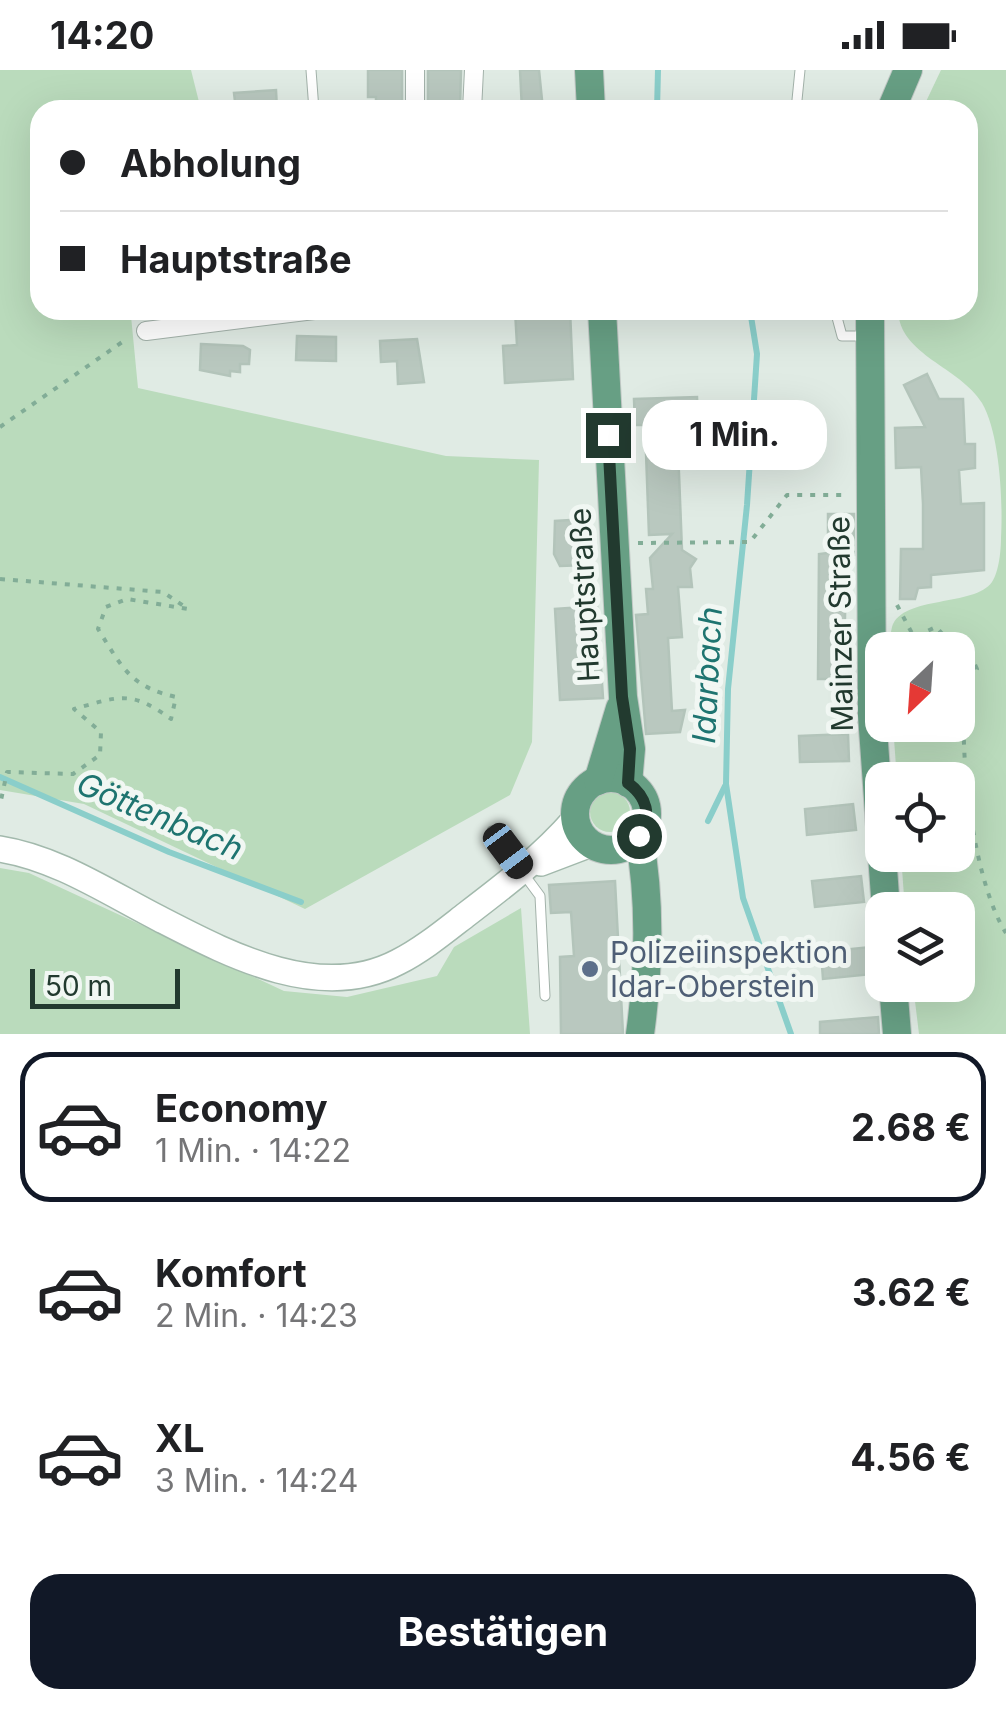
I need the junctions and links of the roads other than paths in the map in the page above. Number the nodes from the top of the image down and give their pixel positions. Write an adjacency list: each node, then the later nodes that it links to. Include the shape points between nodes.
1 (311, 70): 8 (lane)
2 (415, 70): 9 (street)
3 (483, 70): 7 (street)
4 (590, 70): 10 (main road)
5 (800, 70): 11 (lane)
6 (908, 70): 12 (main road)
7 (474, 80)
8 (313, 100)
9 (415, 100)
10 (592, 100)
11 (797, 100)
12 (896, 100)
13 (234, 320): 17 (street)
14 (603, 320): 18 (main road, Hauptstraße)
15 (838, 320): 16 (lane, Mainzer Straße, via 842,336)
16 (870, 323): 27 (main road, Mainzer Straße, via 872,715)
17 (146, 331)
18 (622, 697): 19 (main road, Hauptstraße); 20 (main road, Hauptstraße)
19 (598, 780): 20 (main road); 21 (main road, via 580,796)
20 (628, 783): 23 (main road, via 646,807)
21 (575, 818): 24 (main road, via 581,835); 26 (street)
22 (492, 831): 26 (lane)
23 (639, 836): 24 (main road, via 628,846); 28 (main road)
24 (602, 847): 26 (street); 28 (main road, via 627,871)
25 (0, 850): 26 (street, via 49,863 240,958 315,976 348,977 397,963)
26 (523, 871): 29 (lane, via 540,896)
27 (885, 892)
28 (646, 927): 31 (main road)
29 (545, 996)
30 (895, 1002): 32 (main road)
31 (640, 1034)
32 (898, 1034)

